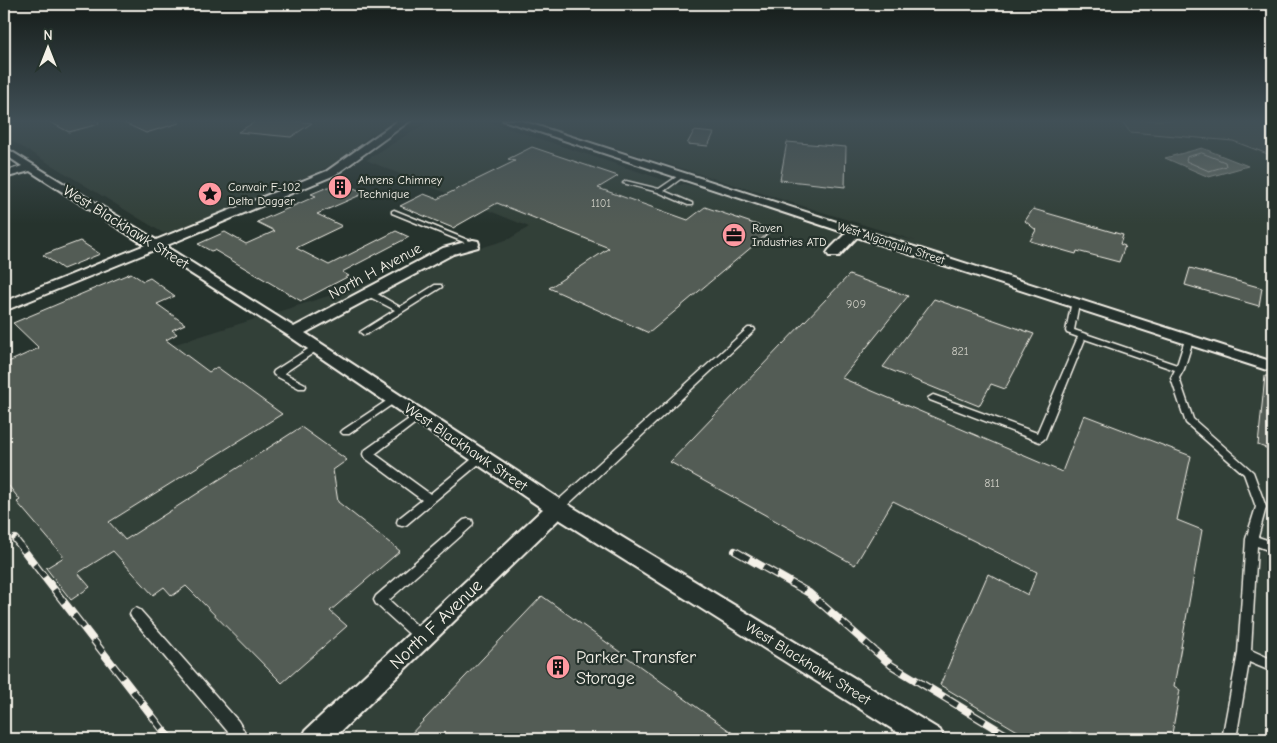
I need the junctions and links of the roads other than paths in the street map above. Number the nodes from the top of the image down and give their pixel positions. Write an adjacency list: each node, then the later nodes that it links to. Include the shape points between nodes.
1 (11, 155): 4 (street, West Blackhawk Street)
2 (357, 155): 13 (street, via 331,173)
3 (613, 155): 6 (street, West Algonquin Street)
4 (30, 167): 5 (street); 13 (street, West Blackhawk Street)
5 (4, 175)
6 (680, 177): 8 (lane); 11 (street, West Algonquin Street)
7 (626, 183): 8 (lane)
8 (660, 192): 9 (lane)
9 (690, 204)
10 (394, 212): 12 (lane)
11 (855, 232): 14 (street); 17 (street, West Algonquin Street)
12 (473, 244): 16 (street, North H Avenue, via 448,251)
13 (156, 245): 18 (street); 21 (street, West Blackhawk Street)
14 (834, 253)
15 (438, 287): 19 (lane)
16 (369, 293): 19 (lane); 21 (street, North H Avenue)
17 (1075, 303): 23 (lane, via 1070,331); 24 (street, West Algonquin Street)
18 (4, 307)
19 (402, 310): 22 (lane)
20 (751, 330): 35 (lane)
21 (294, 332): 25 (street, West Blackhawk Street)
22 (364, 332)
23 (1083, 335): 27 (lane); 29 (lane, via 1040,438)
24 (1189, 340): 26 (street, West Algonquin Street); 27 (lane)
25 (316, 347): 28 (lane, via 277,373); 30 (street, West Blackhawk Street)
26 (1273, 367)
27 (1180, 369): 38 (lane, via 1175,378 1189,422 1248,472 1261,508)
28 (302, 386)
29 (933, 398)
30 (394, 399): 31 (street, West Blackhawk Street); 32 (lane)
31 (419, 416): 33 (street, West Blackhawk Street); 34 (lane, via 368,454)
32 (346, 432)
33 (481, 458): 34 (lane); 35 (street, West Blackhawk Street)
34 (429, 499): 36 (lane)
35 (557, 508): 41 (street, North F Avenue); 44 (street, West Blackhawk Street)
36 (402, 522)
37 (468, 523): 41 (lane, via 380,600)
38 (1252, 538): 39 (lane); 42 (lane)
39 (1273, 547)
40 (136, 614): 45 (lane)
41 (422, 638): 46 (street, North F Avenue)
42 (1244, 652): 43 (lane); 48 (lane)
43 (1273, 666)
44 (906, 732): 47 (street, West Blackhawk Street)
45 (242, 739)
46 (315, 739)
47 (931, 739)
48 (1228, 739)

